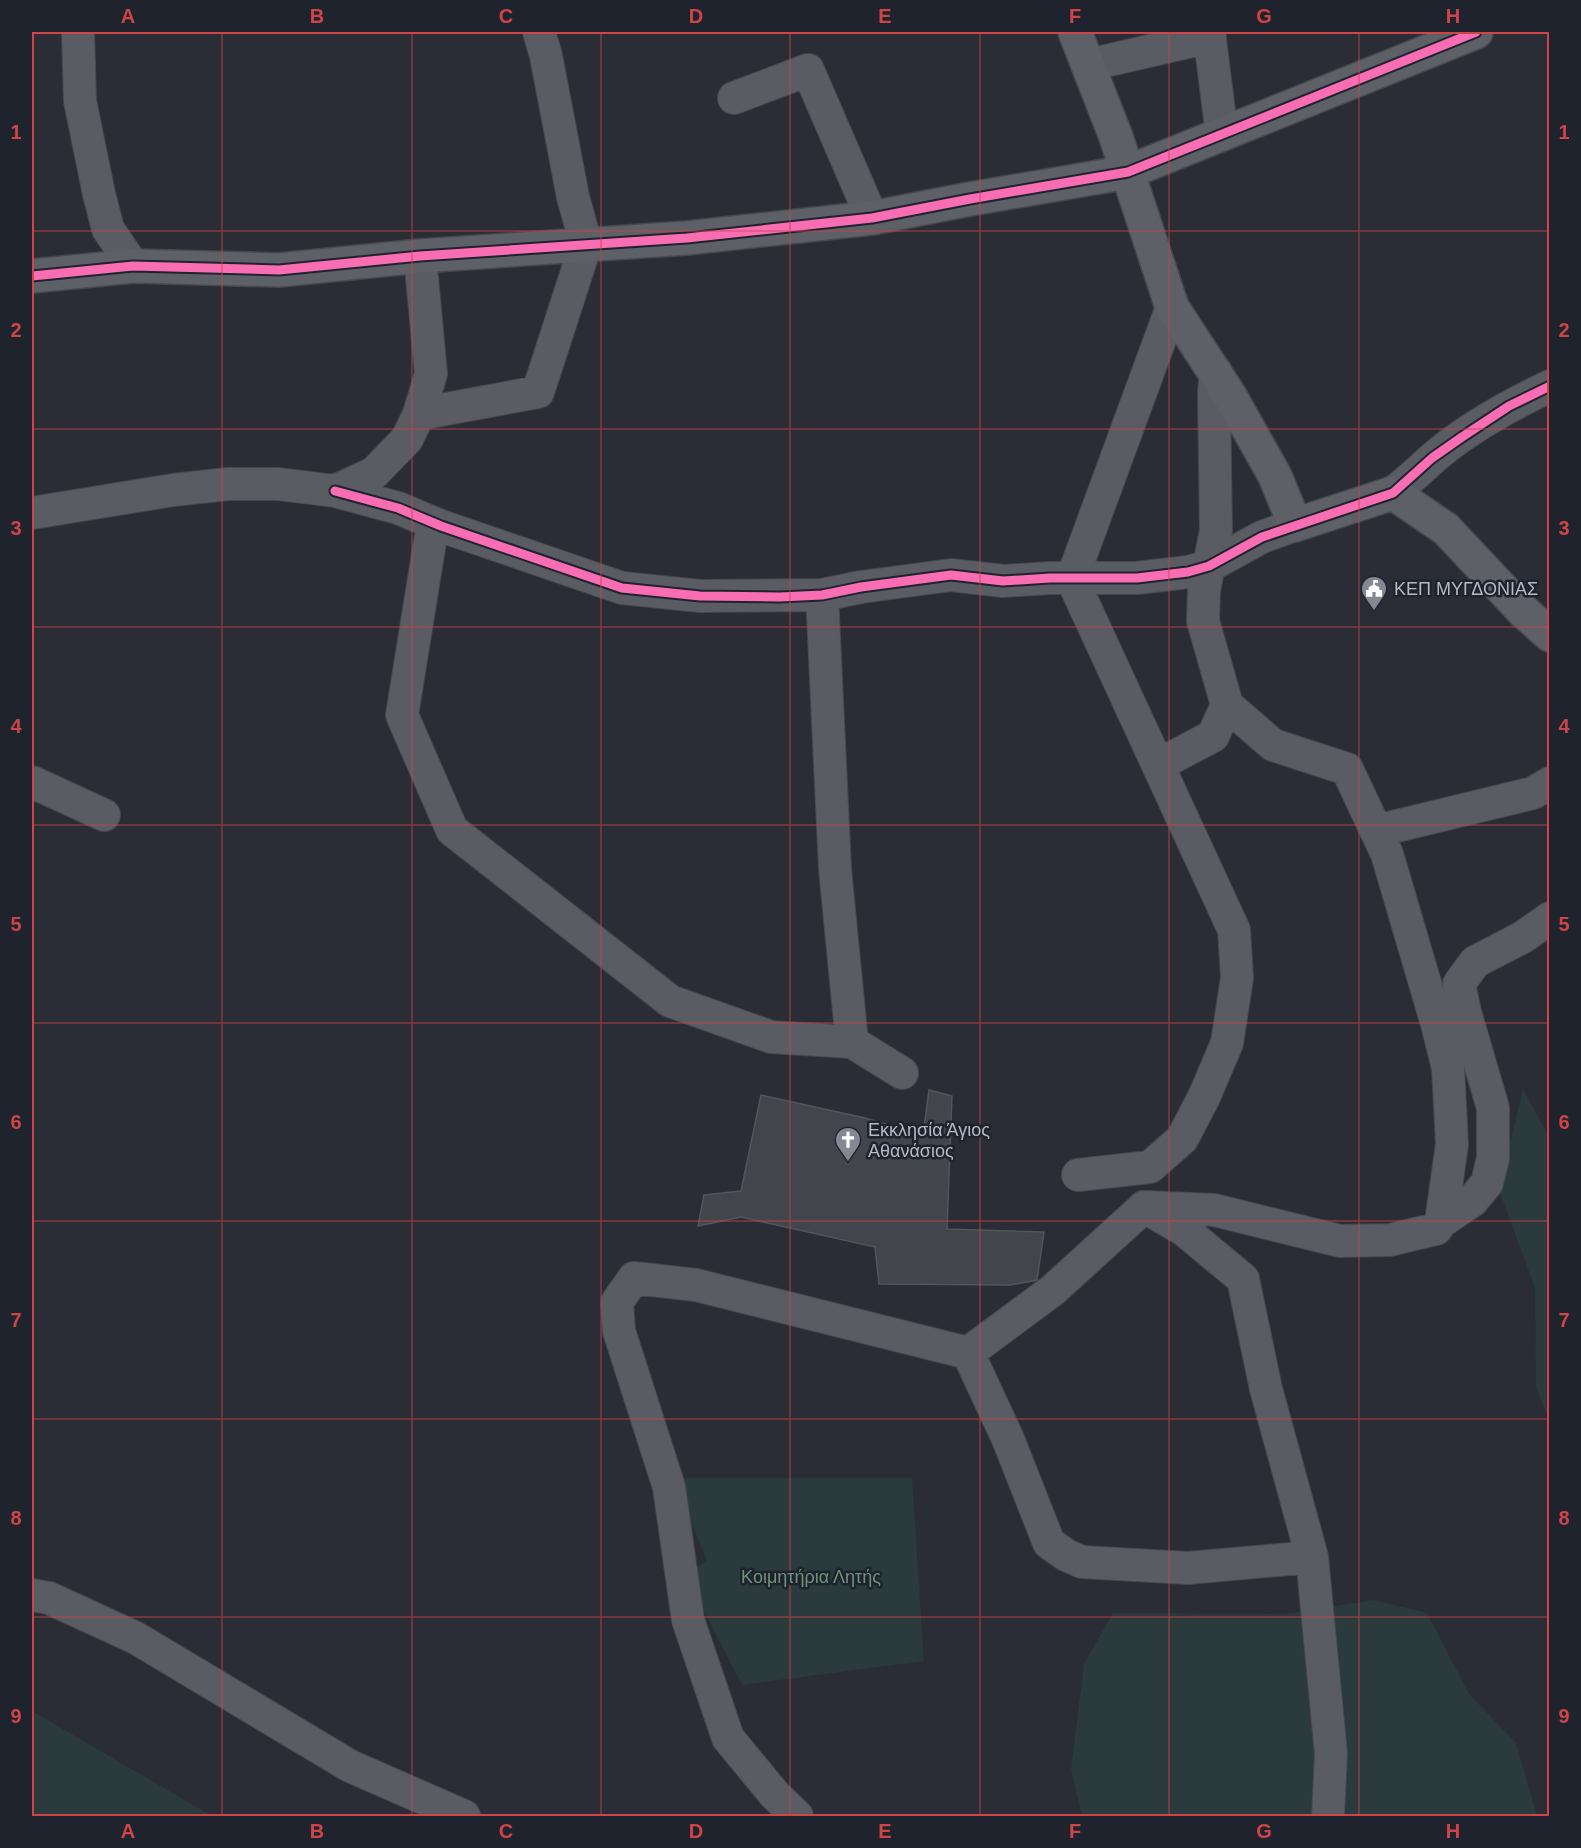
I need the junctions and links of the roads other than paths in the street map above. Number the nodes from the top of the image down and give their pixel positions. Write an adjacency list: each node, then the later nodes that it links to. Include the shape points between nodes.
1 (78, 32): 13 (street, via 80,101 99,195 108,229)
2 (538, 32): 11 (street)
3 (1075, 32): 6 (street)
4 (1476, 32): 8 (street)
5 (1209, 34): 6 (street); 8 (street)
6 (1088, 65): 9 (street)
7 (734, 98): 10 (street, via 808,70)
8 (1222, 135): 9 (street)
9 (1128, 172): 10 (street); 15 (street)
10 (872, 219): 11 (street)
11 (586, 244): 12 (street); 18 (street, via 538,392)
12 (420, 256): 13 (street, via 279,270); 18 (street, via 431,374)
13 (133, 266): 14 (street)
14 (32, 276)
15 (1172, 307): 16 (street); 25 (street)
16 (1216, 372): 23 (street, via 1275,476); 24 (street, via 1215,531)
17 (1550, 386): 20 (street, via 1462,436)
18 (419, 414): 19 (street, via 407,438 374,473)
19 (335, 490): 21 (street, via 228,484); 22 (street, via 398,508)
20 (1394, 493): 23 (street); 27 (street, via 1446,529 1523,612)
21 (32, 513)
22 (433, 523): 26 (street, via 622,588 700,596); 35 (street, via 402,715 452,830 670,1001 771,1037)
23 (1295, 525): 24 (street, via 1262,537)
24 (1209, 566): 25 (street, via 1137,578); 28 (street, via 1203,621)
25 (1072, 579): 26 (street, via 1003,581 951,575); 29 (street)
26 (822, 595): 35 (street, via 835,869)
27 (1550, 635)
28 (1227, 705): 29 (street, via 1212,736); 33 (street, via 1273,745 1347,769)
29 (1158, 765): 37 (street, via 1234,930 1237,978 1227,1044 1182,1139 1150,1167)
30 (32, 782): 32 (street)
31 (1550, 783): 33 (street, via 1533,793)
32 (104, 815)
33 (1376, 831): 39 (street, via 1397,885 1448,1068 1452,1144)
34 (1550, 918): 39 (street, via 1475,962 1459,984 1494,1108 1493,1158 1486,1183 1472,1201)
35 (852, 1042): 36 (street)
36 (902, 1073)
37 (1078, 1175)
38 (1144, 1207): 39 (street, via 1214,1210 1340,1241 1390,1240 1436,1229); 40 (street, via 1053,1290); 41 (street, via 1184,1230 1243,1280 1266,1389)
39 (1441, 1222)
40 (968, 1353): 41 (street, via 1008,1439 1049,1543 1066,1555 1082,1562 1188,1568); 44 (street, via 696,1285 634,1278 617,1302 619,1331 669,1487 688,1620 728,1738)
41 (1312, 1557): 45 (street, via 1331,1754)
42 (32, 1595): 43 (street, via 49,1598 136,1638 350,1766)
43 (464, 1816)
44 (797, 1816)
45 (1328, 1816)

